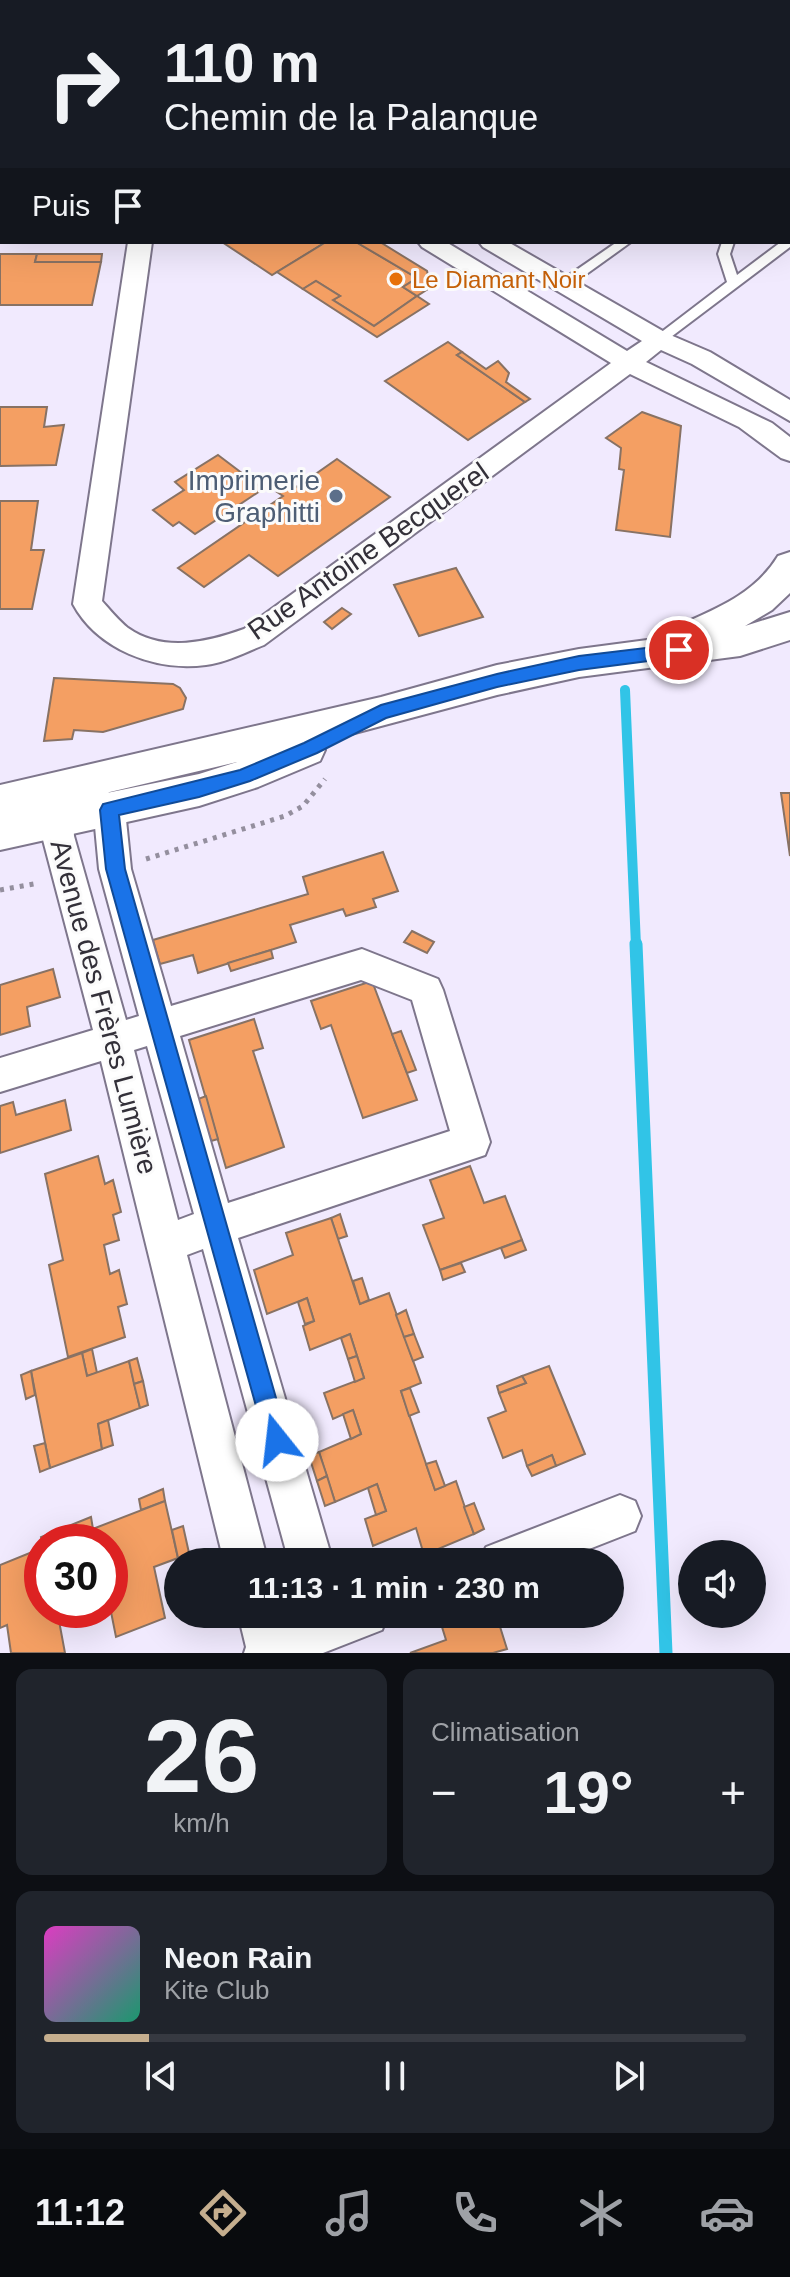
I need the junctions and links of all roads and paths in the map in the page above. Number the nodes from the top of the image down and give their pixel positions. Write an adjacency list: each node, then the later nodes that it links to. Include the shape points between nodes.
1 (140, 244): 10 (street, Rue Antoine Becquerel, via 87,604 119,637 159,653 206,654 254,637)
2 (433, 244): 10 (street)
3 (494, 244): 8 (street)
4 (622, 244): 8 (lane)
5 (727, 244): 7 (lane, via 724,254)
6 (786, 244): 7 (lane)
7 (733, 282): 9 (lane)
8 (563, 285): 9 (street)
9 (659, 340): 10 (street, Rue Antoine Becquerel); 11 (street, via 701,358)
10 (629, 362): 12 (street, via 749,420)
11 (790, 412)
12 (790, 452)
13 (790, 565): 15 (street, via 775,589 750,608)
14 (790, 626): 15 (street, via 740,642)
15 (656, 652): 16 (street, via 497,680)
16 (381, 712): 18 (street); 20 (street, via 244,776)
17 (332, 771): 23 (path, via 303,806 285,816)
18 (76, 785): 19 (street); 20 (street, Avenue des Frères Lumière); 21 (street, Avenue des Frères Lumière)
19 (0, 802)
20 (109, 810): 21 (street); 23 (street, Avenue des Frères Lumière)
21 (57, 821): 22 (street); 24 (street, Avenue des Frères Lumière)
22 (0, 833)
23 (115, 869): 26 (street, Avenue des Frères Lumière)
24 (70, 878): 25 (path); 27 (street, Avenue des Frères Lumière)
25 (0, 890)
26 (159, 1025): 27 (street); 29 (street, Avenue des Frères Lumière); 29 (street, via 362,964 426,990 472,1142)
27 (113, 1038): 28 (street); 30 (street, Avenue des Frères Lumière)
28 (0, 1075)
29 (216, 1227): 30 (street); 33 (street, Avenue des Frères Lumière)
30 (165, 1243): 32 (street, Avenue des Frères Lumière)
31 (620, 1516): 34 (street)
32 (242, 1548)
33 (307, 1548)
34 (537, 1548)
35 (335, 1628): 36 (street)
36 (266, 1643)

